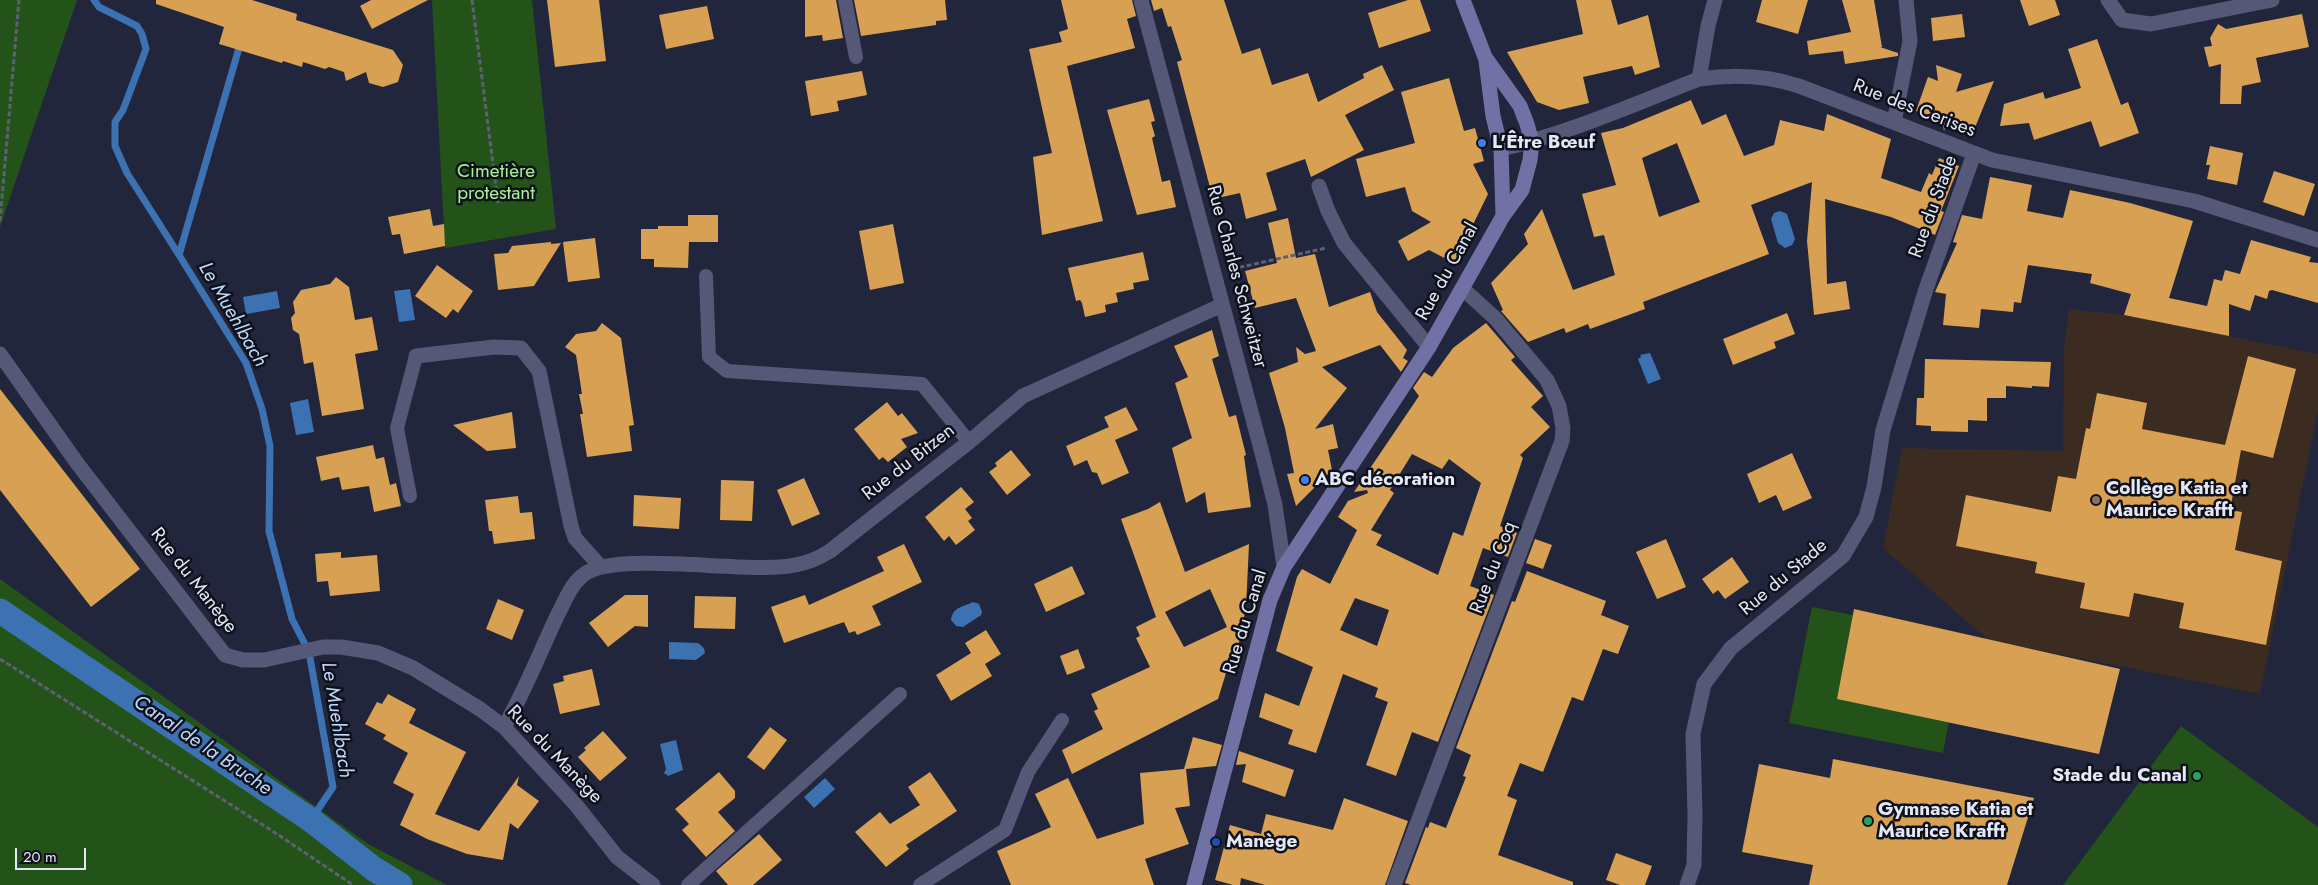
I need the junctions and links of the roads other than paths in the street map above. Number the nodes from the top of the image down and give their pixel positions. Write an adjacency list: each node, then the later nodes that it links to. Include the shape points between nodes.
1 (845, 0): 8 (lane)
2 (1141, 0): 20 (street, Rue Charles Schweitzer)
3 (1463, 0): 9 (main road)
4 (1715, 0): 10 (street)
5 (1906, 0): 11 (street, via 1910,41)
6 (2108, 0): 7 (street, via 2122,20 2151,24)
7 (2272, 0)
8 (856, 57)
9 (1485, 57): 12 (main road, via 1520,106); 13 (main road, Rue du Canal)
10 (1699, 79): 11 (street, Rue des Cerises, via 1736,76 1780,80); 12 (street, Rue des Cerises)
11 (1894, 122): 14 (street, Rue des Cerises)
12 (1532, 142): 13 (street, Rue des Cerises); 16 (main road, Rue du Canal, via 1522,190)
13 (1501, 149): 16 (main road, Rue du Canal)
14 (1974, 154): 17 (street, Rue des Cerises, via 2194,201); 36 (street, Rue du Stade, via 1926,289 1884,430 1866,517 1843,556 1731,648 1704,684 1693,734 1694,865)
15 (1319, 186): 21 (street, Rue du Canal, via 1344,243)
16 (1503, 216): 19 (main road, Rue du Canal)
17 (2318, 240)
18 (706, 276): 24 (lane, via 709,357 727,371 922,384)
19 (1463, 289): 21 (main road, Rue du Canal); 35 (street, Rue du Coq, via 1496,319 1547,380 1560,411 1562,441)
20 (1222, 305): 24 (street, Rue du Bitzen, via 1023,396); 27 (street, Rue Charles Schweitzer, via 1275,506)
21 (1429, 347): 27 (main road, Rue du Canal)
22 (0, 354): 30 (street, Rue du Manège, via 77,463 225,655 243,660 264,660 323,647 360,649 395,659 444,686)
23 (416, 356): 25 (lane, via 397,428); 26 (street, via 494,347 521,348 539,371 570,526 575,538)
24 (969, 442): 26 (street, Rue du Bitzen, via 830,551 814,560 778,568 624,563)
25 (410, 496)
26 (600, 566): 30 (street, Rue du Bitzen, via 583,574 572,586)
27 (1284, 567): 34 (main road, Rue du Canal, via 1270,600)
28 (900, 694): 32 (lane)
29 (1062, 720): 33 (lane, via 1028,772 1005,830)
30 (504, 727): 31 (street, Rue du Manège, via 576,805 617,857)
31 (653, 885)
32 (688, 885)
33 (920, 885)
34 (1194, 885)
35 (1394, 885)
36 (1687, 885)

